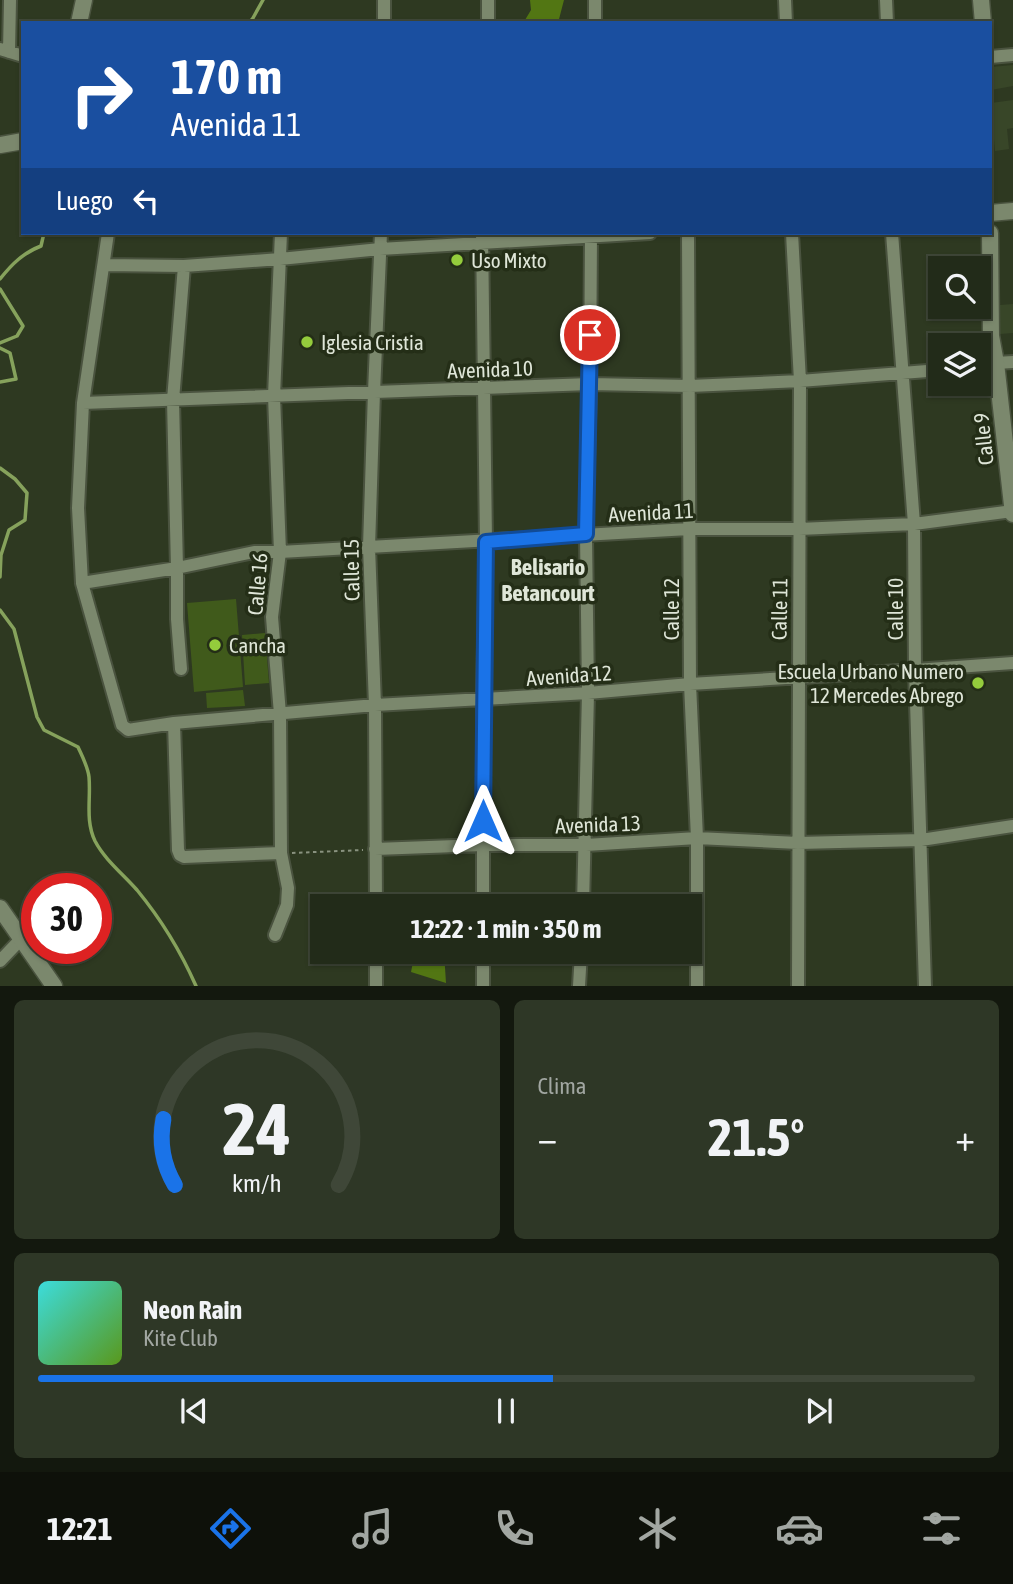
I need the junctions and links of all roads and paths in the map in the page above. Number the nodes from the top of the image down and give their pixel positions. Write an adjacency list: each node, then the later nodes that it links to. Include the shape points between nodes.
1 (10, 0): 16 (street)
2 (84, 0): 9 (street)
3 (384, 0): 10 (street)
4 (488, 0): 11 (street)
5 (595, 0): 12 (street)
6 (785, 0): 13 (street)
7 (886, 0): 14 (street)
8 (981, 0): 15 (street)
9 (79, 21)
10 (384, 21)
11 (488, 21)
12 (595, 21)
13 (786, 21)
14 (887, 21)
15 (983, 21)
16 (5, 50)
17 (1013, 55): 18 (street)
18 (992, 57)
19 (21, 141): 20 (street)
20 (0, 145)
21 (1013, 211): 22 (street)
22 (992, 213)
23 (108, 235): 35 (street)
24 (281, 235): 34 (street, Calle 16)
25 (381, 235): 33 (street, Calle 15)
26 (564, 235): 32 (street)
27 (591, 235): 42 (street)
28 (688, 235): 43 (street, Calle 12)
29 (792, 235): 41 (street, Calle 11)
30 (892, 235): 40 (street, Calle 10)
31 (990, 235): 38 (street, Calle 9, via 991,336)
32 (482, 238): 33 (street); 44 (street)
33 (380, 249): 34 (street); 45 (street, Calle 15)
34 (280, 259): 36 (street); 46 (street, Calle 16)
35 (104, 265): 36 (street); 48 (street)
36 (184, 266): 47 (street)
37 (1013, 362): 38 (street)
38 (996, 363): 49 (street, Calle 9)
39 (928, 371): 40 (street, Avenida 10)
40 (902, 372): 41 (street, Avenida 10); 50 (street, Calle 10)
41 (800, 381): 43 (street, Avenida 10); 51 (street, Calle 11)
42 (590, 384): 43 (street, Avenida 10); 44 (street, Avenida 10); 53 (street)
43 (690, 386): 52 (street, Calle 12)
44 (485, 388): 45 (street, Avenida 10); 54 (street)
45 (374, 392): 46 (street, Avenida 10); 55 (street, Calle 15)
46 (274, 396): 47 (street, Avenida 10); 56 (street, Calle 16)
47 (173, 400): 48 (street, Avenida 10); 57 (street)
48 (83, 403): 58 (street, via 78,508)
49 (1013, 512): 50 (street, Avenida 11)
50 (914, 524): 51 (street, Avenida 11); 61 (street, Calle 10)
51 (799, 528): 52 (street, Avenida 11); 62 (street, Calle 11)
52 (689, 529): 53 (street, Avenida 11); 63 (street, Calle 12)
53 (586, 534): 54 (street, Avenida 11); 64 (street)
54 (486, 542): 55 (street, Avenida 11); 65 (street)
55 (369, 547): 56 (street, Avenida 11); 66 (street, Calle 15)
56 (280, 552): 57 (street, Avenida 11, via 254,552); 67 (street, Calle 16, via 272,617)
57 (177, 568): 58 (street, Avenida 11); 60 (street)
58 (82, 583): 68 (street, Avenida 12, via 122,725 128,730)
59 (1013, 663): 61 (street, Avenida 12)
60 (181, 669)
61 (915, 670): 62 (street, Avenida 12); 71 (street, Calle 10)
62 (798, 677): 63 (street, Avenida 12); 72 (street, Calle 11)
63 (690, 684): 64 (street, Avenida 12); 70 (street, Calle 12)
64 (589, 693): 65 (street, Avenida 12); 74 (street)
65 (483, 699): 66 (street, Avenida 12); 73 (street)
66 (376, 705): 67 (street, Avenida 12); 75 (street, Calle 15)
67 (280, 714): 68 (street, Avenida 12); 76 (street, Calle 16)
68 (174, 723): 76 (street, via 180,855)
69 (1013, 826): 71 (street, Avenida 13)
70 (697, 838): 72 (street, Avenida 13); 74 (street, Avenida 13); 92 (street, Calle 12)
71 (920, 840): 72 (street, Avenida 13); 94 (street, Calle 10)
72 (798, 843): 93 (street, Calle 11)
73 (482, 845): 74 (street, Avenida 13); 75 (street, Avenida 13); 78 (street)
74 (586, 845): 79 (street)
75 (375, 849): 76 (path); 77 (street, Calle 15)
76 (282, 853): 81 (street, Calle 16, via 287,905)
77 (376, 894)
78 (483, 894)
79 (584, 894)
80 (0, 908): 82 (street)
81 (275, 935)
82 (21, 939): 83 (street)
83 (0, 961)
84 (39, 964): 88 (street)
85 (376, 964): 89 (street)
86 (483, 964): 90 (street)
87 (580, 964): 91 (street)
88 (54, 985)
89 (376, 985)
90 (483, 985)
91 (579, 985)
92 (697, 985)
93 (798, 985)
94 (925, 985)

